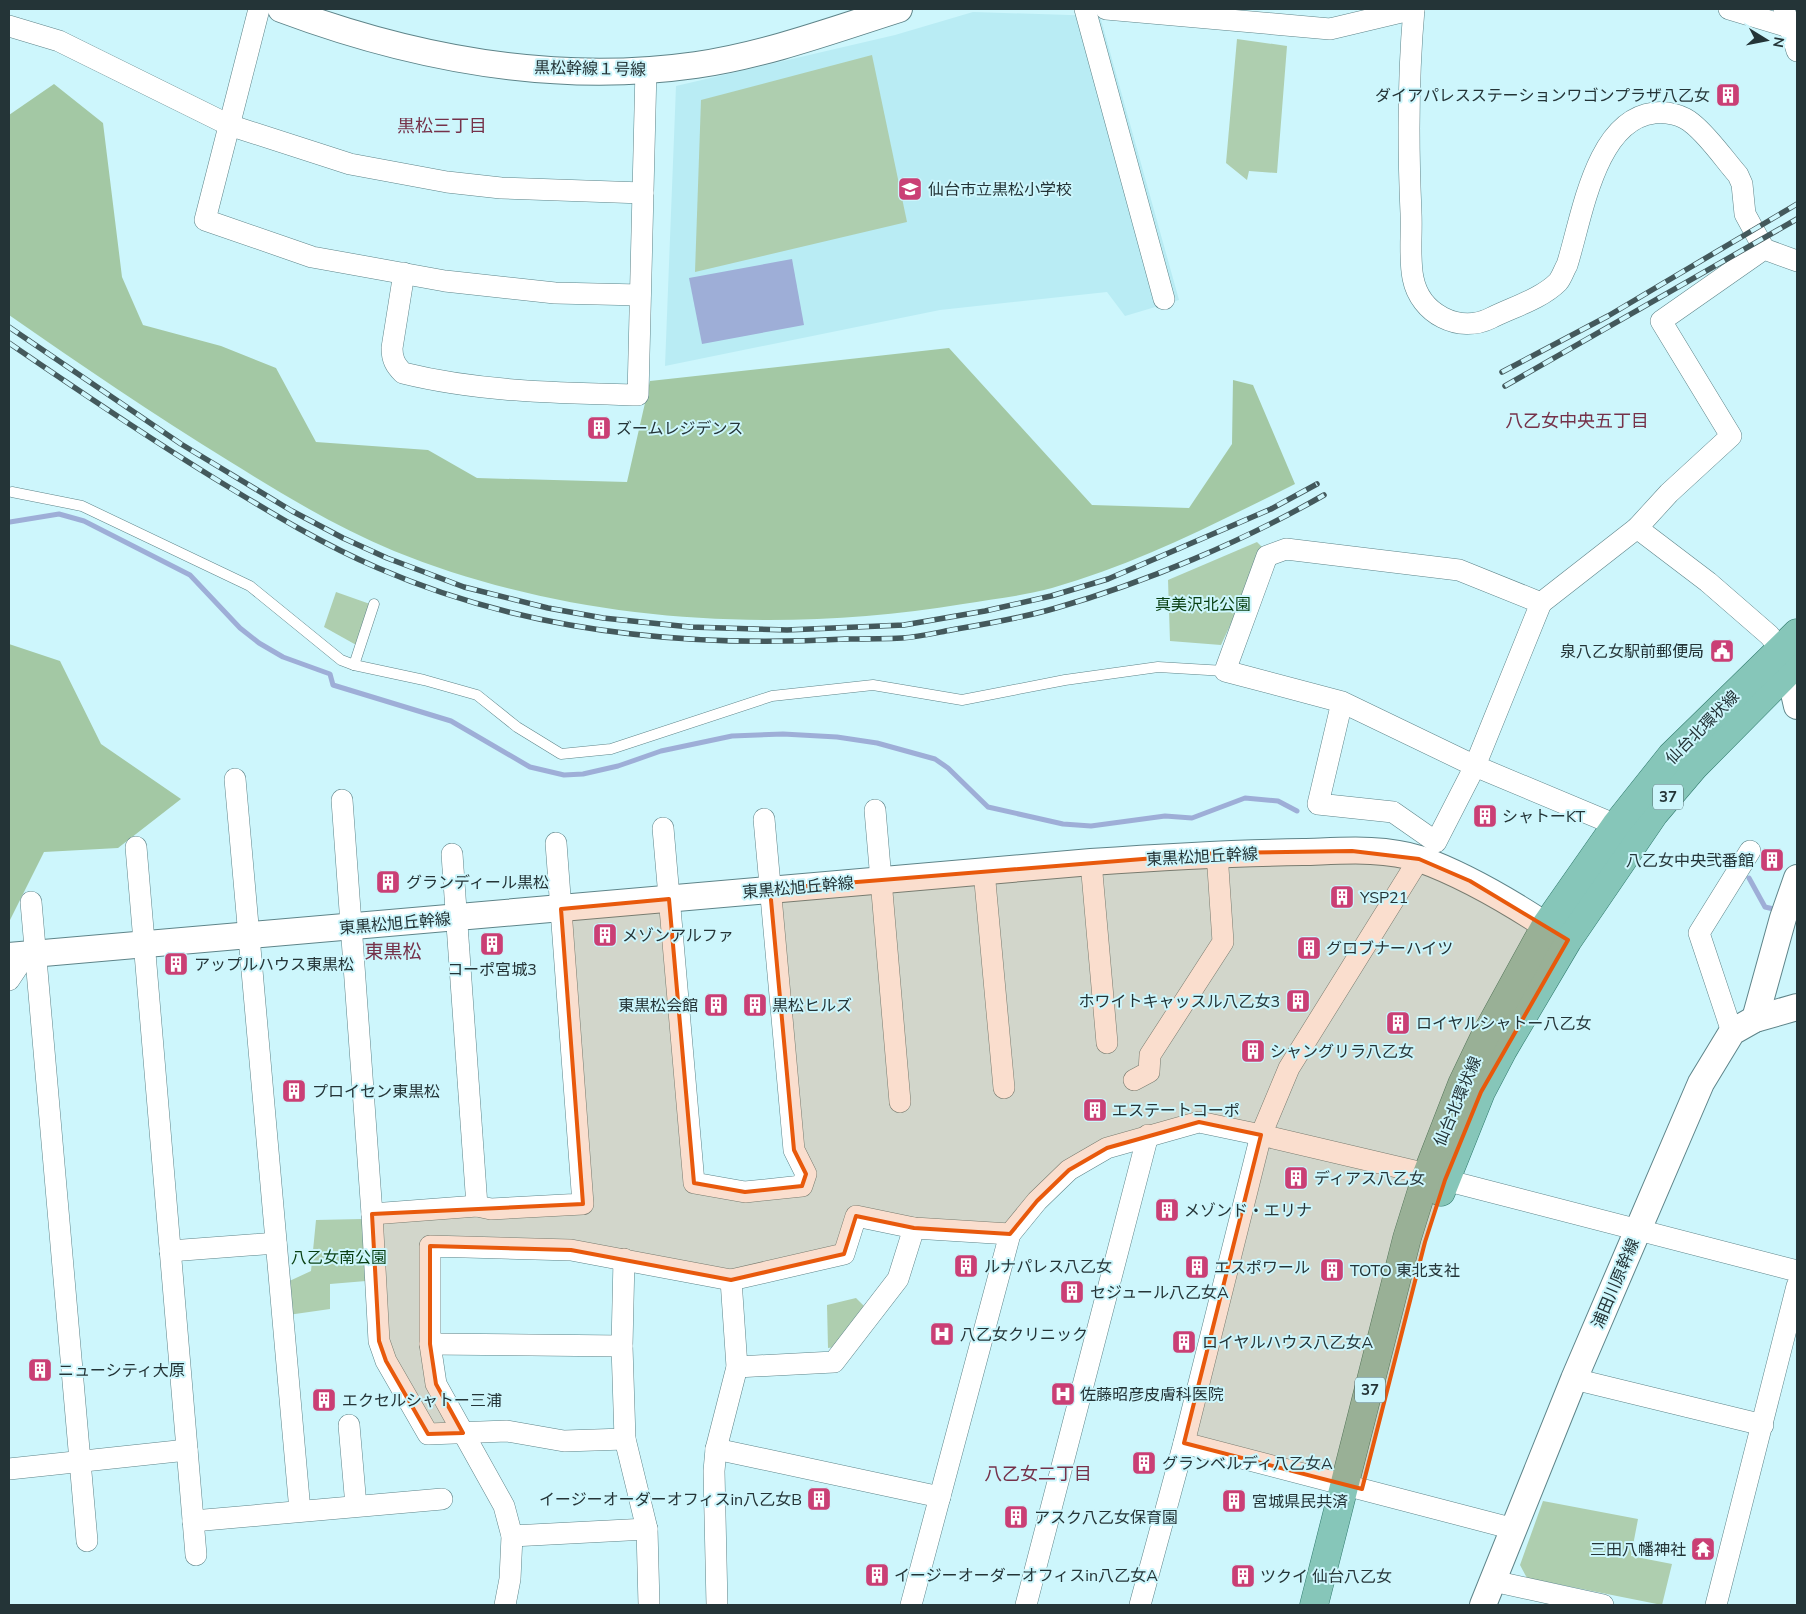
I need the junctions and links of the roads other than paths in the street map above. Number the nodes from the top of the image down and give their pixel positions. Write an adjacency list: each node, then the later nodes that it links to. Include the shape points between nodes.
1 (259, 9): 13 (street)
2 (281, 9): 12 (street, 黒松幹線１号線, via 371,39 477,63 585,70)
3 (899, 9): 12 (street, 黒松幹線１号線, via 753,54 696,65)
4 (1085, 9): 19 (street)
5 (1111, 9): 8 (street)
6 (1414, 9): 8 (street, via 1330,29); 15 (street, via 1409,158 1413,279 1422,300 1443,319 1463,324 1482,322 1548,290 1559,280 1567,265 1598,162 1610,140 1625,124 1642,114 1669,113 1693,123 1738,175 1745,214)
7 (1729, 9): 9 (street)
8 (1205, 13)
9 (1790, 19): 11 (street)
10 (9, 26): 13 (street, via 60,41)
11 (1797, 51)
12 (646, 69): 14 (street)
13 (229, 125): 14 (street, via 350,164 447,182 501,188); 17 (street, via 205,220 312,256)
14 (643, 193): 18 (street)
15 (1764, 249): 16 (street); 21 (street, via 1660,321 1731,436)
16 (1797, 261)
17 (404, 273): 18 (street, via 445,281 555,293); 18 (street, via 392,348 396,366 404,373 468,386 638,395)
18 (640, 295)
19 (1164, 299)
20 (12, 492): 25 (lane, via 82,506 250,586 341,660)
21 (1637, 528): 22 (street); 24 (street, via 1708,582)
22 (1541, 603): 26 (street, via 1459,570 1286,549 1268,556); 29 (street)
23 (374, 604): 25 (lane)
24 (1791, 654): 28 (street); 34 (main road, 仙台北環状線 / 37, via 1671,756); 52 (main road, 仙台北環状線 / 37)
25 (354, 665): 26 (lane, via 477,695 517,727 561,754 611,749 772,696 874,685 962,700 1065,680 1158,667)
26 (1225, 671): 27 (street)
27 (1342, 702): 29 (street); 29 (street, via 1318,804 1393,812 1436,842)
28 (1797, 706)
29 (1475, 766): 34 (street)
30 (235, 779): 53 (street)
31 (342, 800): 51 (street)
32 (875, 810): 45 (street)
33 (764, 819): 46 (street)
34 (1616, 825): 52 (main road, 仙台北環状線 / 37)
35 (663, 828): 47 (street)
36 (556, 843): 49 (street)
37 (136, 847): 54 (street)
38 (1750, 851): 59 (street, via 1699,933)
39 (1216, 853): 41 (street, 東黒松旭丘幹線, via 1352,851 1390,853); 42 (street, 東黒松旭丘幹線); 61 (street, via 1223,942 1150,1055 1149,1072)
40 (452, 854): 50 (street)
41 (1419, 859): 52 (street, 東黒松旭丘幹線, via 1470,882); 65 (street, via 1289,1068)
42 (1091, 862): 43 (street, 東黒松旭丘幹線); 60 (street)
43 (984, 871): 45 (street, 東黒松旭丘幹線); 62 (street)
44 (1797, 878): 58 (street)
45 (880, 880): 46 (street, 東黒松旭丘幹線); 63 (street)
46 (770, 888): 47 (street, 東黒松旭丘幹線); 47 (street, via 794,1150 806,1174 802,1186 745,1192 694,1183)
47 (669, 899): 49 (street, 東黒松旭丘幹線)
48 (31, 902): 55 (street)
49 (561, 909): 50 (street, 東黒松旭丘幹線); 67 (street, via 583,1204)
50 (457, 918): 51 (street, 東黒松旭丘幹線); 67 (street)
51 (351, 927): 53 (street, 東黒松旭丘幹線); 68 (street)
52 (1557, 933): 66 (main road, 仙台北環状線 / 37, via 1484,1038 1462,1084)
53 (249, 936): 54 (street, 東黒松旭丘幹線); 72 (street)
54 (144, 945): 55 (street, 東黒松旭丘幹線); 73 (street)
55 (23, 955): 56 (street); 89 (street)
56 (9, 980)
57 (1797, 1007): 58 (street, 浦田川原幹線)
58 (1755, 1019): 59 (street, 浦田川原幹線)
59 (1732, 1032): 70 (street, 浦田川原幹線, via 1701,1083)
60 (1107, 1043)
61 (1134, 1080)
62 (1004, 1088)
63 (900, 1102)
64 (1148, 1135): 65 (street, via 1200,1122); 71 (street, via 1107,1148 1069,1170 1036,1201); 107 (street)
65 (1261, 1135): 66 (street); 86 (street)
66 (1436, 1177): 70 (street); 91 (main road, 仙台北環状線 / 37, via 1407,1238)
67 (477, 1206): 68 (street)
68 (372, 1214): 84 (street, via 379,1341 386,1361 428,1434)
69 (914, 1228): 71 (street); 76 (street, via 856,1216 844,1254); 80 (street, via 898,1279 834,1362)
70 (1638, 1229): 75 (street); 81 (street, 浦田川原幹線)
71 (1010, 1234): 92 (street)
72 (276, 1243): 73 (street); 95 (street)
73 (170, 1251): 88 (street)
74 (624, 1259): 76 (street); 78 (street, via 571,1250 430,1246); 79 (street)
75 (1797, 1271)
76 (731, 1280): 80 (street)
77 (1797, 1286): 83 (street)
78 (430, 1344): 79 (street); 84 (street, via 436,1384)
79 (622, 1346): 85 (street)
80 (737, 1367): 87 (street)
81 (1574, 1379): 83 (street); 98 (street, 浦田川原幹線)
82 (349, 1425): 94 (street)
83 (1763, 1425): 113 (street)
84 (463, 1433): 85 (street, via 507,1431 564,1441); 99 (street, via 504,1506)
85 (625, 1439): 97 (street)
86 (1184, 1443): 91 (street); 108 (street)
87 (716, 1449): 92 (street); 105 (street)
88 (187, 1450): 89 (street); 96 (street)
89 (80, 1462): 90 (street); 100 (street)
90 (9, 1469)
91 (1354, 1487): 98 (street); 109 (main road, 仙台北環状線 / 37); 110 (main road, 仙台北環状線 / 37)
92 (940, 1497): 106 (street)
93 (442, 1499): 94 (street)
94 (356, 1506): 95 (street)
95 (300, 1512): 96 (street)
96 (193, 1521): 101 (street)
97 (647, 1529): 99 (street); 104 (street)
98 (1514, 1529): 102 (street, 浦田川原幹線)
99 (512, 1536): 103 (street)
100 (87, 1541)
101 (196, 1555)
102 (1493, 1581): 111 (street, 浦田川原幹線); 112 (street)
103 (505, 1605)
104 (649, 1605)
105 (717, 1605)
106 (911, 1605)
107 (1026, 1605)
108 (1140, 1605)
109 (1314, 1605)
110 (1331, 1605)
111 (1483, 1605)
112 (1598, 1605)
113 (1716, 1605)

